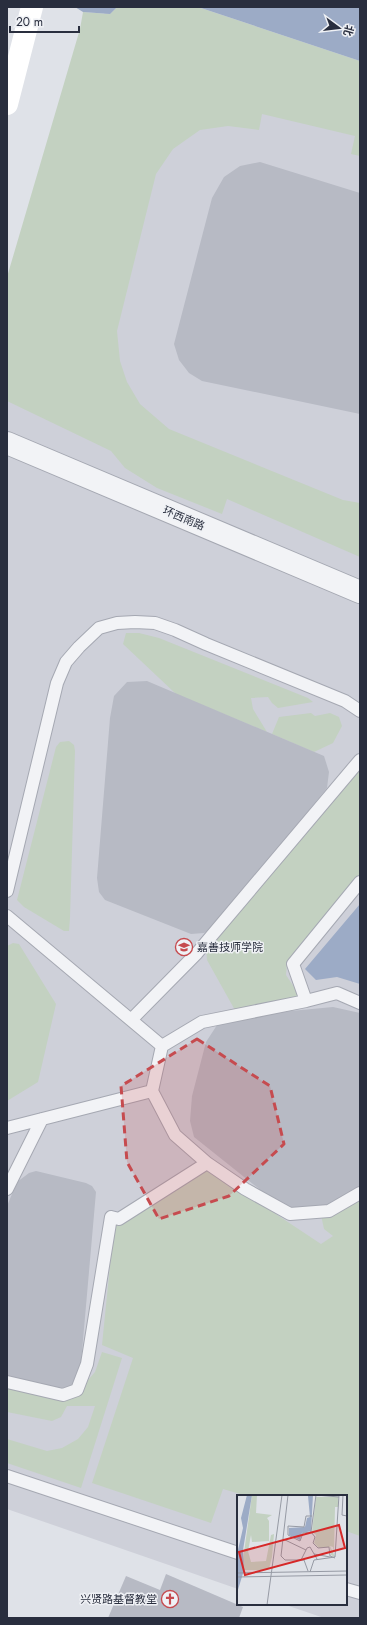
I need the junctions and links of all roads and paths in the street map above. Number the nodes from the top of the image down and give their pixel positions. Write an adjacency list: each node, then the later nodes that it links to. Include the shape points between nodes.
1 (32, 7): 2 (main road)
2 (7, 104)
3 (7, 443): 4 (street, 环西南路)
4 (360, 592)
5 (360, 711): 8 (lane, via 345,701 154,623 117,623 99,628 66,662 57,683)
6 (360, 760): 12 (lane, via 197,953)
7 (360, 882): 10 (lane, via 293,964)
8 (7, 892)
9 (7, 916): 12 (lane)
10 (306, 1001): 11 (lane, via 337,993); 13 (lane, via 202,1022)
11 (360, 1003)
12 (131, 1020): 13 (lane)
13 (162, 1046): 14 (lane)
14 (152, 1091): 15 (lane); 17 (lane, via 176,1135)
15 (42, 1119): 16 (lane); 18 (lane)
16 (7, 1128)
17 (207, 1163): 19 (lane, via 245,1189 290,1214 329,1211); 20 (lane, via 119,1219 111,1217 87,1364 77,1390 63,1395)
18 (7, 1189)
19 (360, 1193)
20 (7, 1382)
21 (7, 1476): 22 (lane)
22 (237, 1553)
23 (347, 1588): 24 (lane)
24 (360, 1593)

